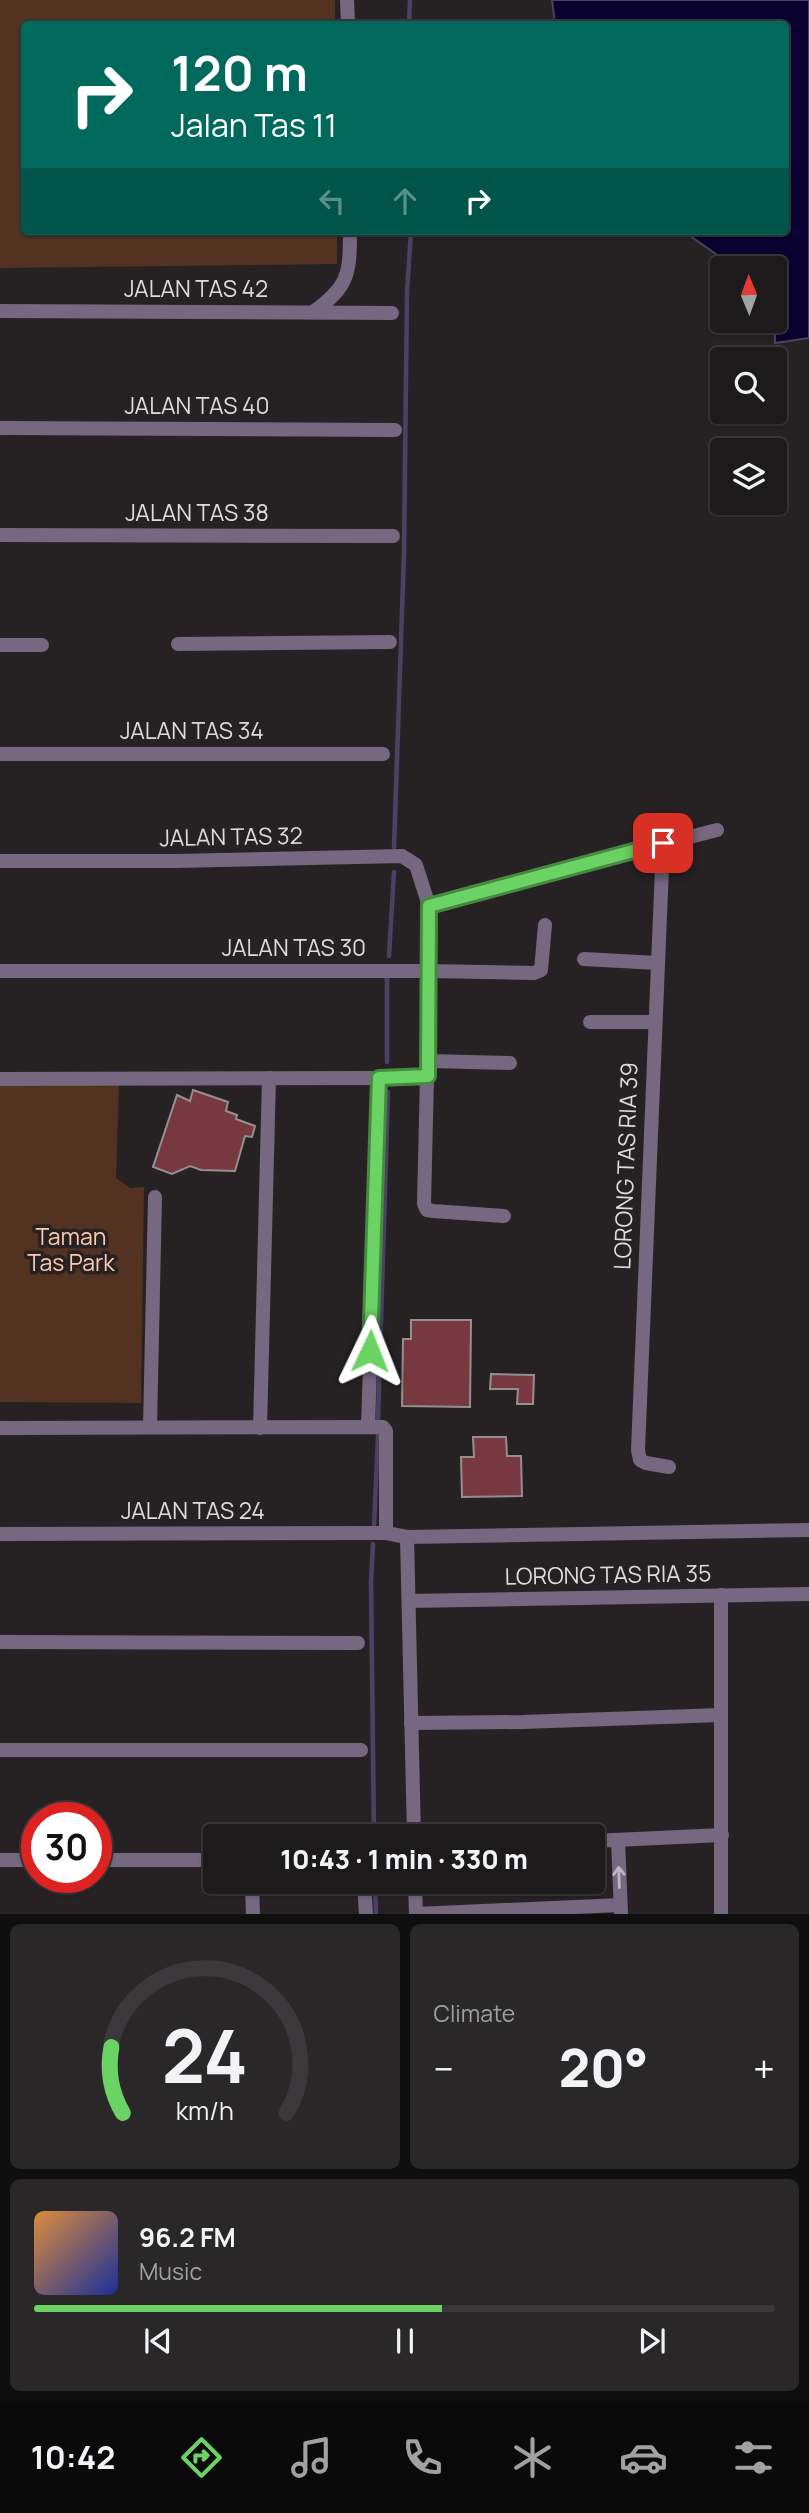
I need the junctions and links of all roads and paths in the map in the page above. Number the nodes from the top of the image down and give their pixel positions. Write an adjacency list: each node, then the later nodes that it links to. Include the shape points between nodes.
1 (347, 0): 2 (street)
2 (348, 21)
3 (350, 235): 5 (street, via 347,279 332,300)
4 (0, 311): 5 (street, JALAN TAS 42)
5 (313, 313): 6 (street, JALAN TAS 42)
6 (392, 313)
7 (0, 428): 8 (street, JALAN TAS 40)
8 (395, 430)
9 (0, 535): 10 (street, JALAN TAS 38)
10 (394, 536)
11 (390, 642): 12 (street)
12 (178, 644)
13 (0, 645): 14 (street)
14 (42, 645)
15 (0, 754): 16 (street, JALAN TAS 34)
16 (383, 754)
17 (717, 830): 18 (street)
18 (663, 843): 20 (street); 23 (street, LORONG TAS RIA 39)
19 (0, 861): 20 (street, JALAN TAS 32, via 402,856 416,865)
20 (429, 906): 25 (street, JALAN TAS 32)
21 (545, 925): 25 (street, JALAN TAS 30, via 541,970)
22 (584, 959): 23 (street)
23 (657, 963): 27 (street, LORONG TAS RIA 39)
24 (0, 971): 25 (street, JALAN TAS 30)
25 (429, 971): 29 (street, JALAN TAS 32)
26 (590, 1022): 27 (street)
27 (655, 1022): 39 (street, LORONG TAS RIA 39, via 638,1450 640,1460)
28 (510, 1063): 29 (street)
29 (428, 1068): 31 (street); 34 (street, JALAN TAS 32, via 427,1210)
30 (269, 1078): 31 (street); 32 (street); 37 (street)
31 (379, 1078): 36 (street)
32 (0, 1079)
33 (155, 1197): 35 (street)
34 (504, 1216)
35 (150, 1427): 37 (street); 38 (street)
36 (368, 1427): 37 (street); 41 (street, via 386,1431)
37 (260, 1428)
38 (0, 1429)
39 (669, 1467)
40 (809, 1530): 43 (street, JALAN TAS 24)
41 (386, 1533): 42 (street, JALAN TAS 24); 43 (street, JALAN TAS 24)
42 (0, 1534)
43 (407, 1537): 46 (street)
44 (809, 1594): 45 (street, LORONG TAS RIA 35)
45 (721, 1595): 46 (street, LORONG TAS RIA 35); 49 (street)
46 (409, 1601): 50 (street)
47 (0, 1642): 48 (street)
48 (358, 1643)
49 (722, 1715): 50 (street); 54 (street)
50 (411, 1723): 53 (street)
51 (0, 1750): 52 (street)
52 (361, 1750)
53 (414, 1824)
54 (722, 1835): 56 (street); 68 (street)
55 (605, 1840): 56 (street)
56 (618, 1840): 64 (street, one-way to 56)
57 (0, 1860): 58 (street)
58 (21, 1860)
59 (112, 1860): 60 (street)
60 (203, 1860)
61 (252, 1894): 65 (street)
62 (365, 1894): 66 (street)
63 (415, 1894): 67 (street)
64 (620, 1910): 67 (street)
65 (253, 1914)
66 (366, 1914)
67 (416, 1914)
68 (721, 1914)

